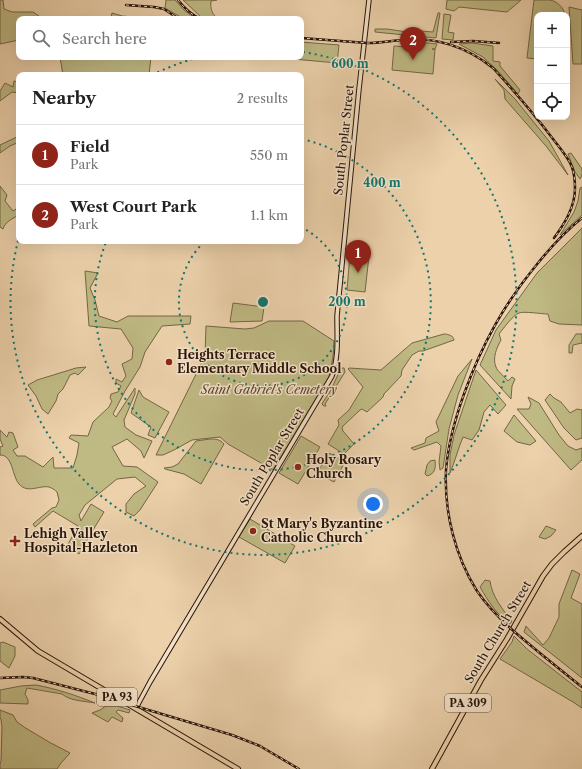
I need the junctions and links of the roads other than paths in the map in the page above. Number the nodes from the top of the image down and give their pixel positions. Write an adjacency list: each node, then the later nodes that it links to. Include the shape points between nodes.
1 (369, 0): 4 (main road, South Poplar Street, via 337,316 337,350 332,376)
2 (582, 536): 6 (highway, South Church Street / PA 309, via 543,576)
3 (0, 619): 4 (highway, PA 93, via 38,651)
4 (136, 708): 5 (highway, PA 93)
5 (238, 769)
6 (432, 769)

